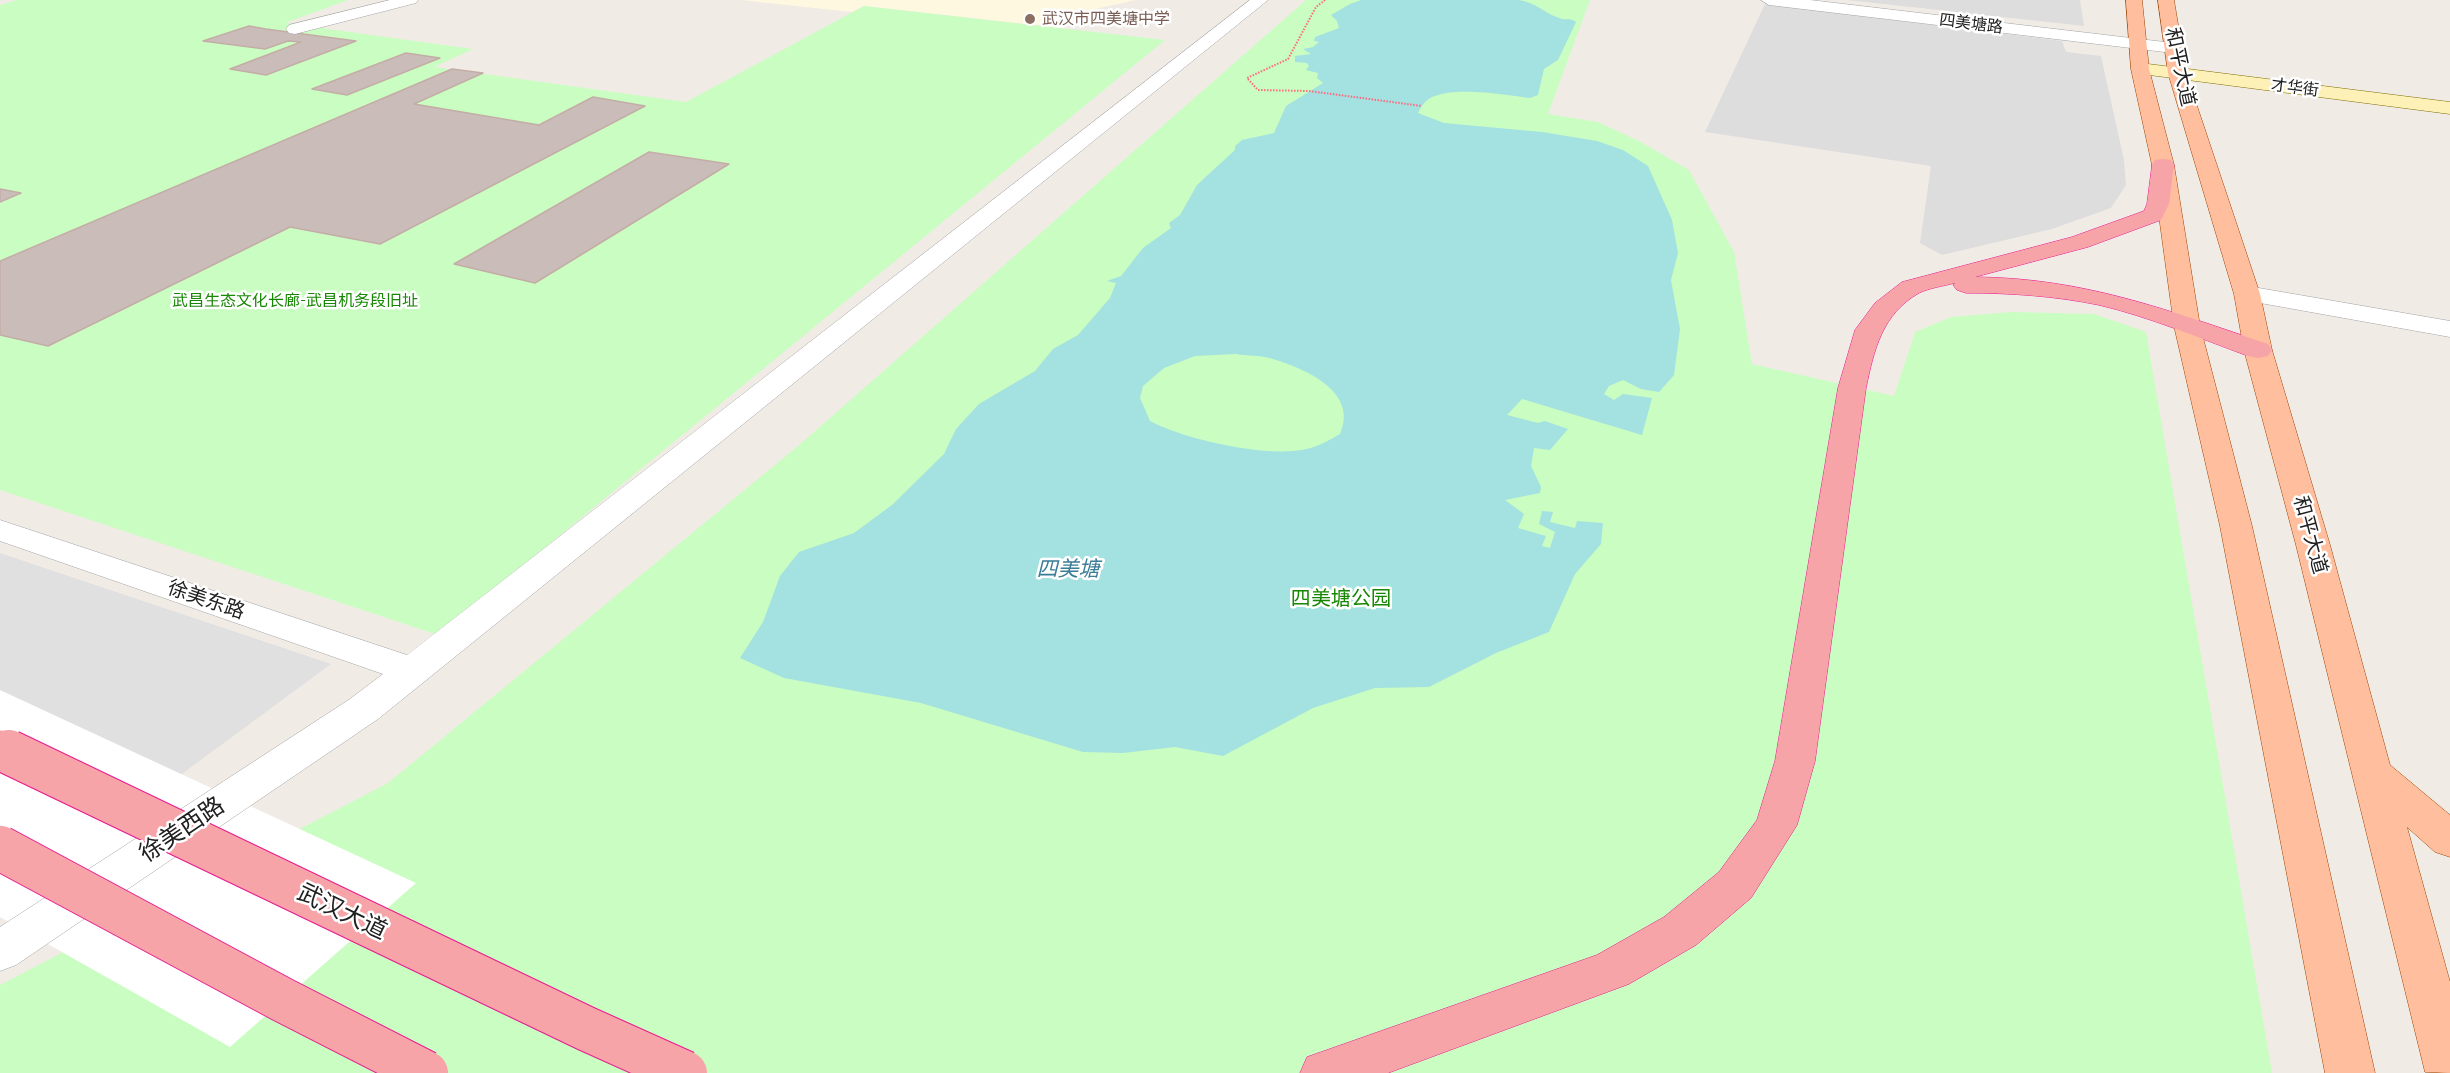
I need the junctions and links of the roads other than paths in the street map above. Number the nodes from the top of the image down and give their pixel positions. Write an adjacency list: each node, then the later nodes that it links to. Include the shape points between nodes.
1 (410, 0): 6 (street)
2 (1260, 0): 17 (street, 徐美西路)
3 (1769, 0): 7 (street, 四美塘路)
4 (2134, 0): 7 (main road, 和平大道)
5 (2166, 0): 8 (main road, 和平大道)
6 (295, 29)
7 (2139, 56): 8 (main road, 才华街); 8 (street, 四美塘路); 10 (main road, 和平大道)
8 (2175, 61): 9 (main road, 才华街); 11 (main road, 和平大道)
9 (2450, 108)
10 (2163, 165): 12 (highway, via 2153,215 2080,242 1911,287); 13 (main road, 和平大道)
11 (2247, 294): 14 (street); 15 (main road, 和平大道)
12 (1895, 298): 13 (highway, via 1964,285 2001,284 2072,292 2142,309); 26 (highway, via 1863,338 1852,388 1796,761 1776,825 1735,885 1680,930 1613,970)
13 (2187, 326): 15 (highway); 27 (main road, 和平大道, via 2238,537)
14 (2450, 329)
15 (2258, 350): 19 (main road, 和平大道)
16 (0, 530): 17 (street, 徐美东路)
17 (413, 671): 22 (street, 徐美西路, via 364,709)
18 (0, 748): 25 (highway, 武汉大道, bridge)
19 (2374, 774): 20 (main road); 23 (main road, 和平大道)
20 (2450, 840)
21 (0, 848): 24 (highway, bridge)
22 (0, 951)
23 (2450, 1072)
24 (426, 1073)
25 (685, 1073)
26 (1325, 1073)
27 (2349, 1073)

